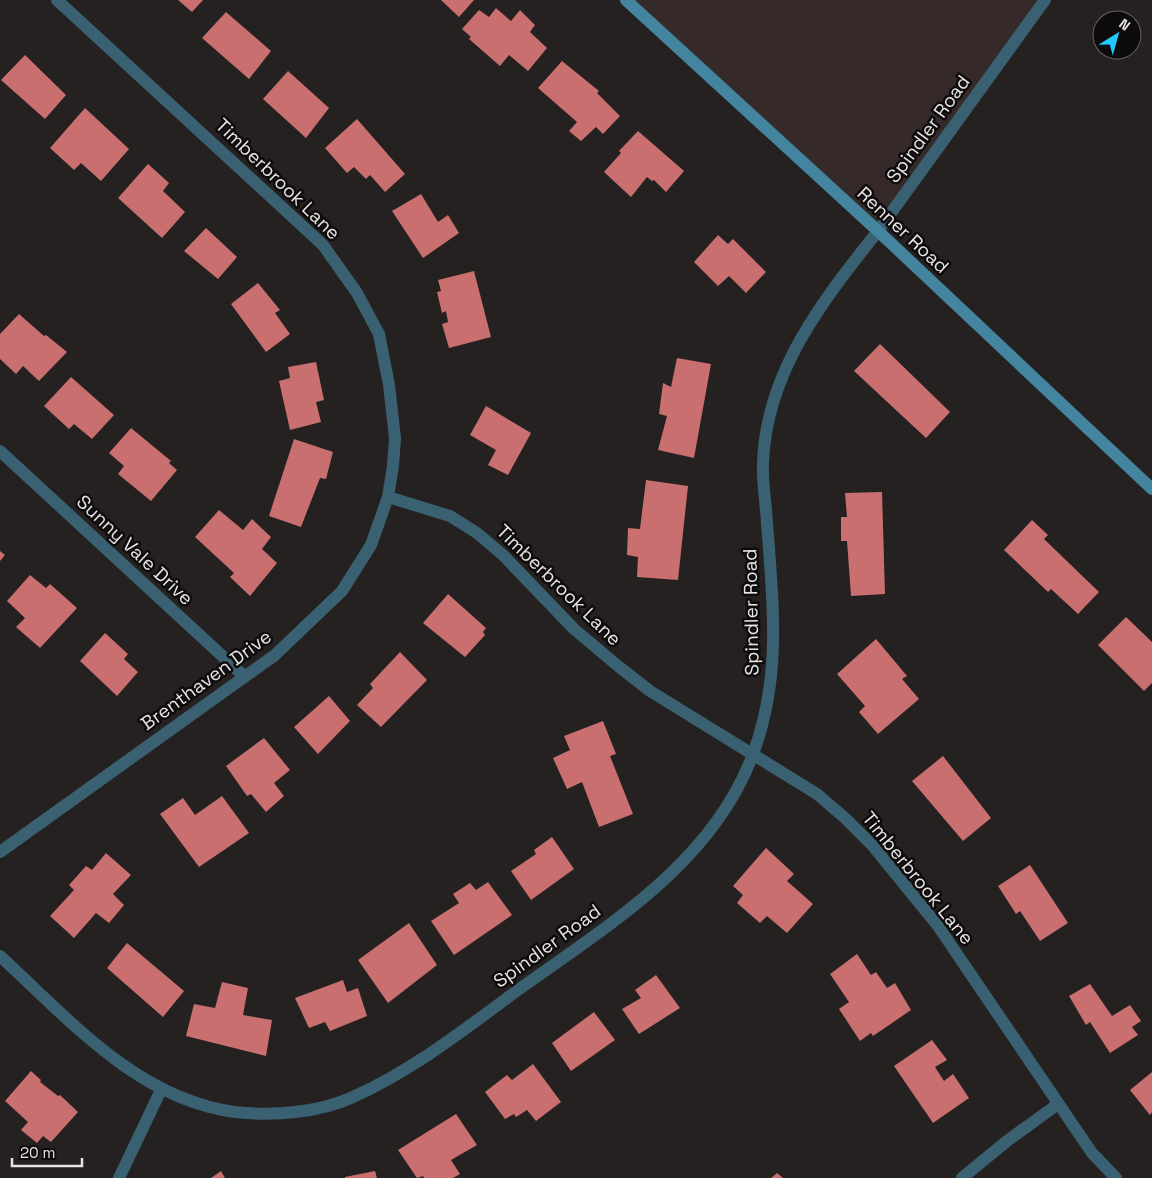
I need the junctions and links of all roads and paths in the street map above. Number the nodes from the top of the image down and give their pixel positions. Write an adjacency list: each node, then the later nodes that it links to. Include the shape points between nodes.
1 (57, 0): 7 (street, Timberbrook Lane, via 323,245 358,293 379,334 389,385 395,438)
2 (626, 0): 4 (main road, Renner Road)
3 (1045, 0): 4 (street, Spindler Road)
4 (878, 231): 6 (main road, Renner Road); 9 (street, Spindler Road, via 810,319 786,367 768,424 762,463 773,599 774,670 768,709)
5 (0, 451): 8 (street, Sunny Vale Drive)
6 (1152, 489)
7 (388, 497): 8 (street, Brenthaven Drive, via 371,545 342,591 275,655); 9 (street, Timberbrook Lane, via 450,516 477,533 503,555 574,629 618,666 650,691)
8 (244, 676): 10 (street, Brenthaven Drive)
9 (753, 755): 12 (street, Spindler Road, via 740,785 713,827 667,879 424,1058 351,1098 310,1109 233,1112); 13 (street, Timberbrook Lane, via 817,794 872,844 938,926)
10 (0, 852)
11 (0, 956): 12 (street, Spindler Road, via 116,1062)
12 (161, 1090): 14 (street)
13 (1058, 1104): 15 (street); 16 (street, Timberbrook Lane, via 1092,1153)
14 (119, 1178)
15 (962, 1178)
16 (1116, 1178)

